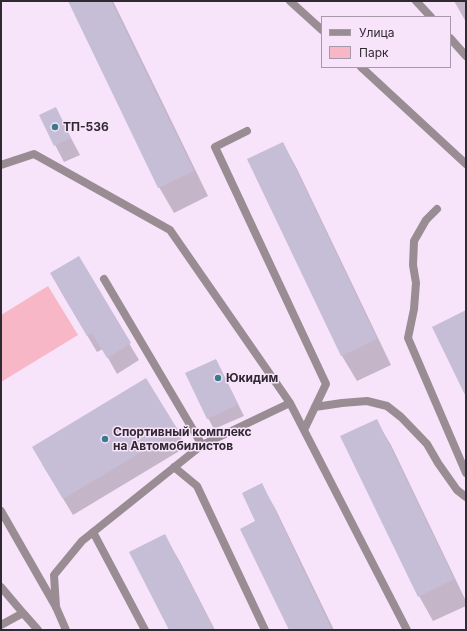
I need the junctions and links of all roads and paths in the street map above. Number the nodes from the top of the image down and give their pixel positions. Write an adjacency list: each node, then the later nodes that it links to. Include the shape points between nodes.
1 (290, 1): 4 (street)
2 (416, 1): 3 (street)
3 (430, 16)
4 (321, 29)
5 (451, 39): 6 (street)
6 (466, 56)
7 (362, 68): 9 (street)
8 (247, 131): 14 (street, via 215,147 326,384)
9 (466, 164)
10 (1, 165): 13 (street, via 34,154 170,230)
11 (437, 209): 18 (street, via 426,220 414,241 413,265 416,283 408,338)
12 (104, 279): 16 (street)
13 (290, 403): 15 (street); 16 (street)
14 (315, 407): 15 (street); 19 (street, via 367,402 387,406 427,444 456,490)
15 (304, 430): 30 (street)
16 (202, 445): 17 (street)
17 (174, 467): 21 (street); 29 (street, via 197,486)
18 (466, 473)
19 (466, 497)
20 (1, 512): 23 (street)
21 (93, 532): 23 (street, via 82,541 54,575); 28 (street)
22 (1, 587): 24 (street)
23 (56, 607): 26 (street)
24 (23, 613): 25 (street); 27 (street)
25 (1, 625)
26 (64, 629)
27 (38, 630)
28 (145, 630)
29 (265, 630)
30 (407, 630)

